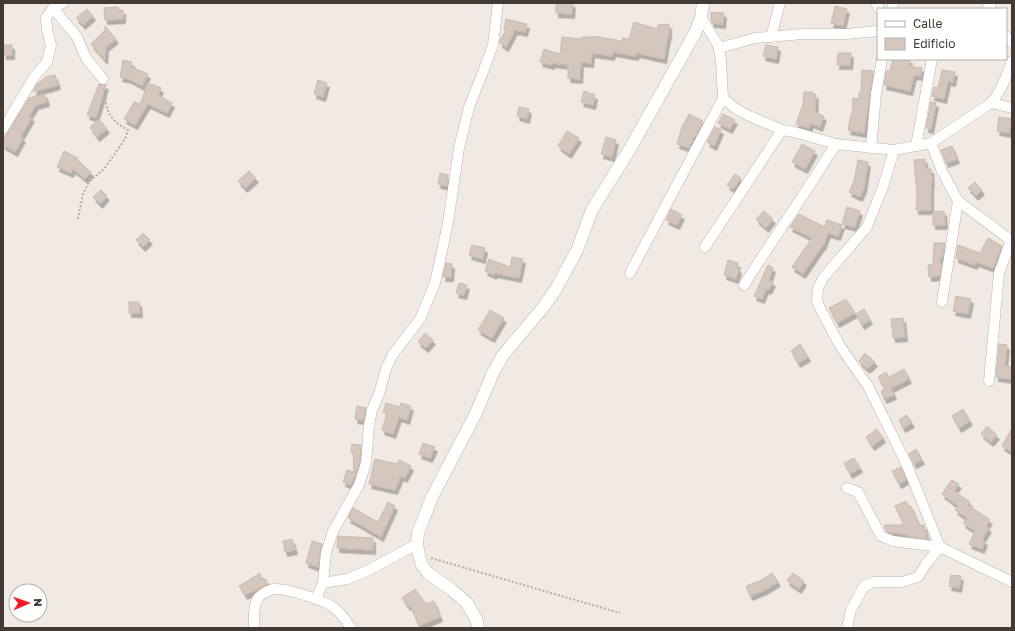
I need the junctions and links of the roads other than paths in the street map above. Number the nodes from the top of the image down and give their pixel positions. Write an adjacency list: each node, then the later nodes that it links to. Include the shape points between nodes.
1 (63, 3): 5 (street)
2 (498, 3): 35 (street, via 493,45 469,107 459,148 448,223 435,283 420,319 393,354 386,370 372,410 366,463 359,485 333,531 326,553)
3 (703, 3): 6 (street)
4 (780, 3): 8 (street)
5 (53, 8): 13 (street, via 76,37 86,58); 17 (street, via 46,18 51,45 47,62 34,77)
6 (700, 17): 9 (street); 33 (street, via 695,33 631,147 592,210 577,250 556,289 503,355 493,373 476,413 432,497 418,533)
7 (877, 32): 8 (street)
8 (771, 37): 9 (street, via 755,38)
9 (719, 48): 14 (street)
10 (882, 60): 22 (street)
11 (932, 60): 21 (street)
12 (1012, 61): 15 (street)
13 (103, 79)
14 (723, 98): 18 (street, via 741,111); 27 (street)
15 (991, 103): 16 (street); 19 (street)
16 (1012, 108)
17 (3, 129)
18 (782, 130): 20 (street); 26 (street)
19 (931, 143): 21 (street); 24 (street, via 942,171)
20 (836, 144): 22 (street); 28 (street)
21 (916, 146): 23 (street)
22 (871, 148): 23 (street)
23 (894, 150): 32 (street, via 867,227 823,278 818,289 817,302 840,346 868,386 907,465)
24 (958, 200): 25 (street); 29 (street)
25 (1011, 240): 30 (street, via 999,274)
26 (705, 246)
27 (630, 274)
28 (744, 285)
29 (942, 302)
30 (989, 380)
31 (847, 488): 32 (street, via 858,492 882,536 893,541)
32 (940, 547): 34 (street); 40 (street, via 918,577 902,582 874,582 864,586 851,610)
33 (418, 549): 35 (street, via 347,579); 39 (street, via 422,565 428,573 467,603)
34 (1012, 582)
35 (323, 583): 36 (street)
36 (316, 599): 37 (street, via 275,589 266,592 258,598); 38 (street, via 332,607 345,618)
37 (254, 628)
38 (351, 628)
39 (478, 628)
40 (847, 628)

